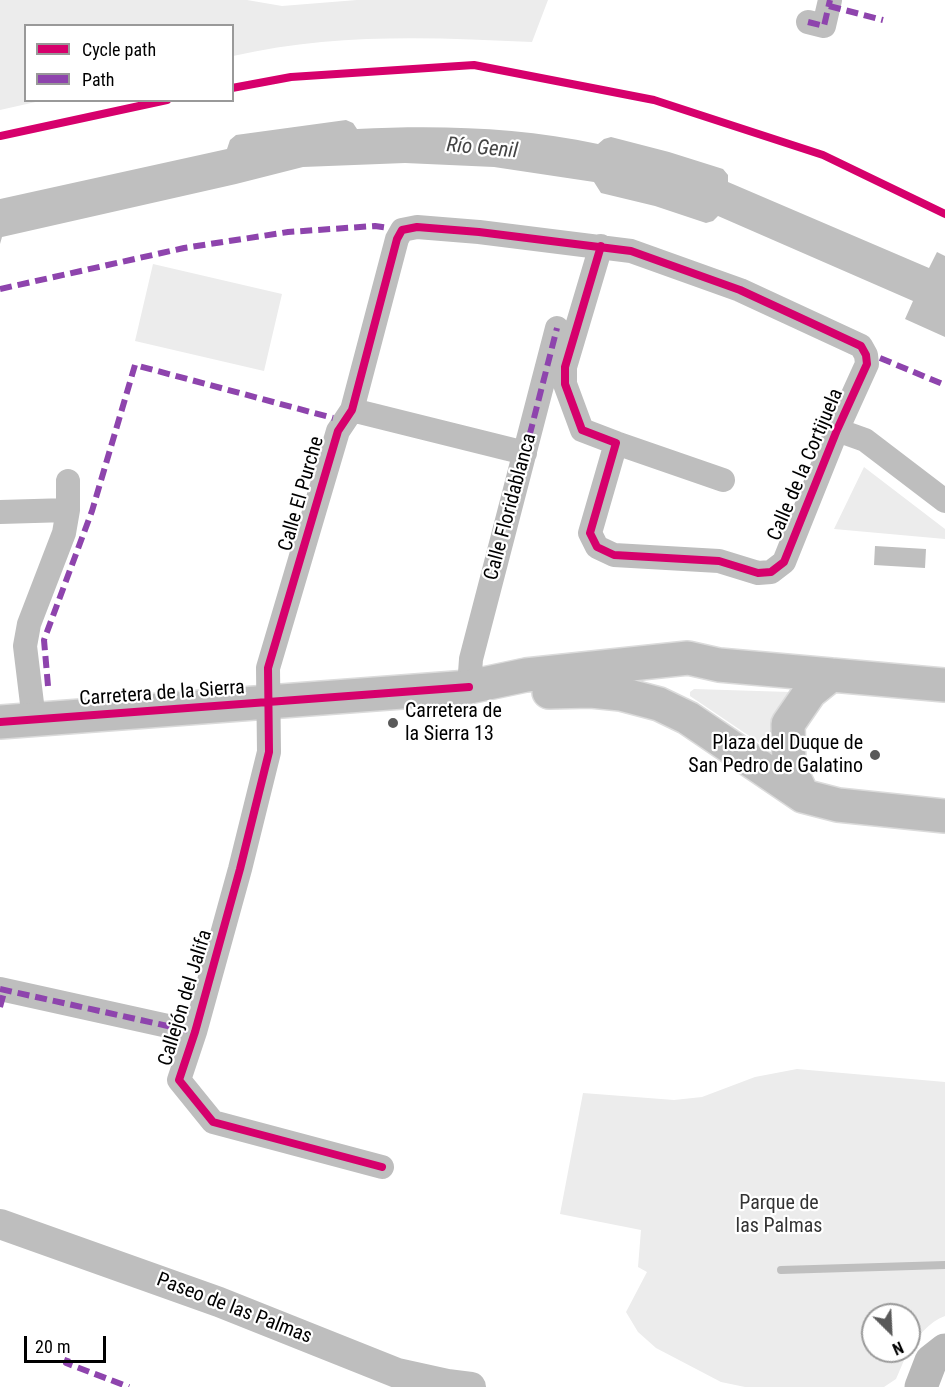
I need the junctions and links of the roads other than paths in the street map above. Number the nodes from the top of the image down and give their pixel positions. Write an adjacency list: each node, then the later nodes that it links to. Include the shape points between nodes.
1 (830, 0): 2 (street, via 824,26)
2 (808, 22)
3 (601, 246): 5 (street, Calle El Purche, via 428,227 402,230); 6 (street, Calle de la Cortijuela, via 631,251 740,290 861,346 867,364); 7 (street, via 565,367 565,384 582,430)
4 (557, 328): 8 (street, Calle Floridablanca)
5 (352, 410): 8 (street); 18 (street, Calle El Purche, via 338,431 268,668)
6 (837, 430): 7 (street, Calle de la Cortijuela, via 784,562 771,572 758,573 719,561 614,555 597,547 590,532); 11 (street, Calle de la Cortijuela, via 865,440)
7 (616, 443): 9 (street)
8 (525, 453): 17 (street, Calle Floridablanca, via 471,659)
9 (723, 480)
10 (68, 481): 12 (street)
11 (945, 501)
12 (68, 510): 13 (street); 20 (street, via 64,533 29,624 25,646)
13 (0, 512)
14 (719, 665): 15 (main road); 17 (main road, via 688,658 526,675); 19 (main road, via 679,674 662,690)
15 (831, 675): 16 (main road); 22 (main road, via 810,692 788,724 789,767)
16 (945, 685)
17 (469, 687): 18 (main road, Carretera de la Sierra); 19 (main road, via 528,692 591,691)
18 (267, 702): 20 (main road, Carretera de la Sierra); 25 (street, Callejón del Jalifa, via 269,752)
19 (659, 704): 22 (main road, via 688,718)
20 (34, 720): 21 (main road, Carretera de la Sierra)
21 (0, 722)
22 (803, 796): 23 (main road, via 838,805)
23 (945, 816)
24 (2, 995): 25 (street)
25 (195, 1032): 26 (street, Callejón del Jalifa, via 179,1080 213,1122)
26 (382, 1167)
27 (0, 1224): 29 (street, Paseo de las Palmas, via 219,1302 396,1373)
28 (945, 1350): 30 (main road, via 931,1360)
29 (471, 1387)
30 (921, 1387)

